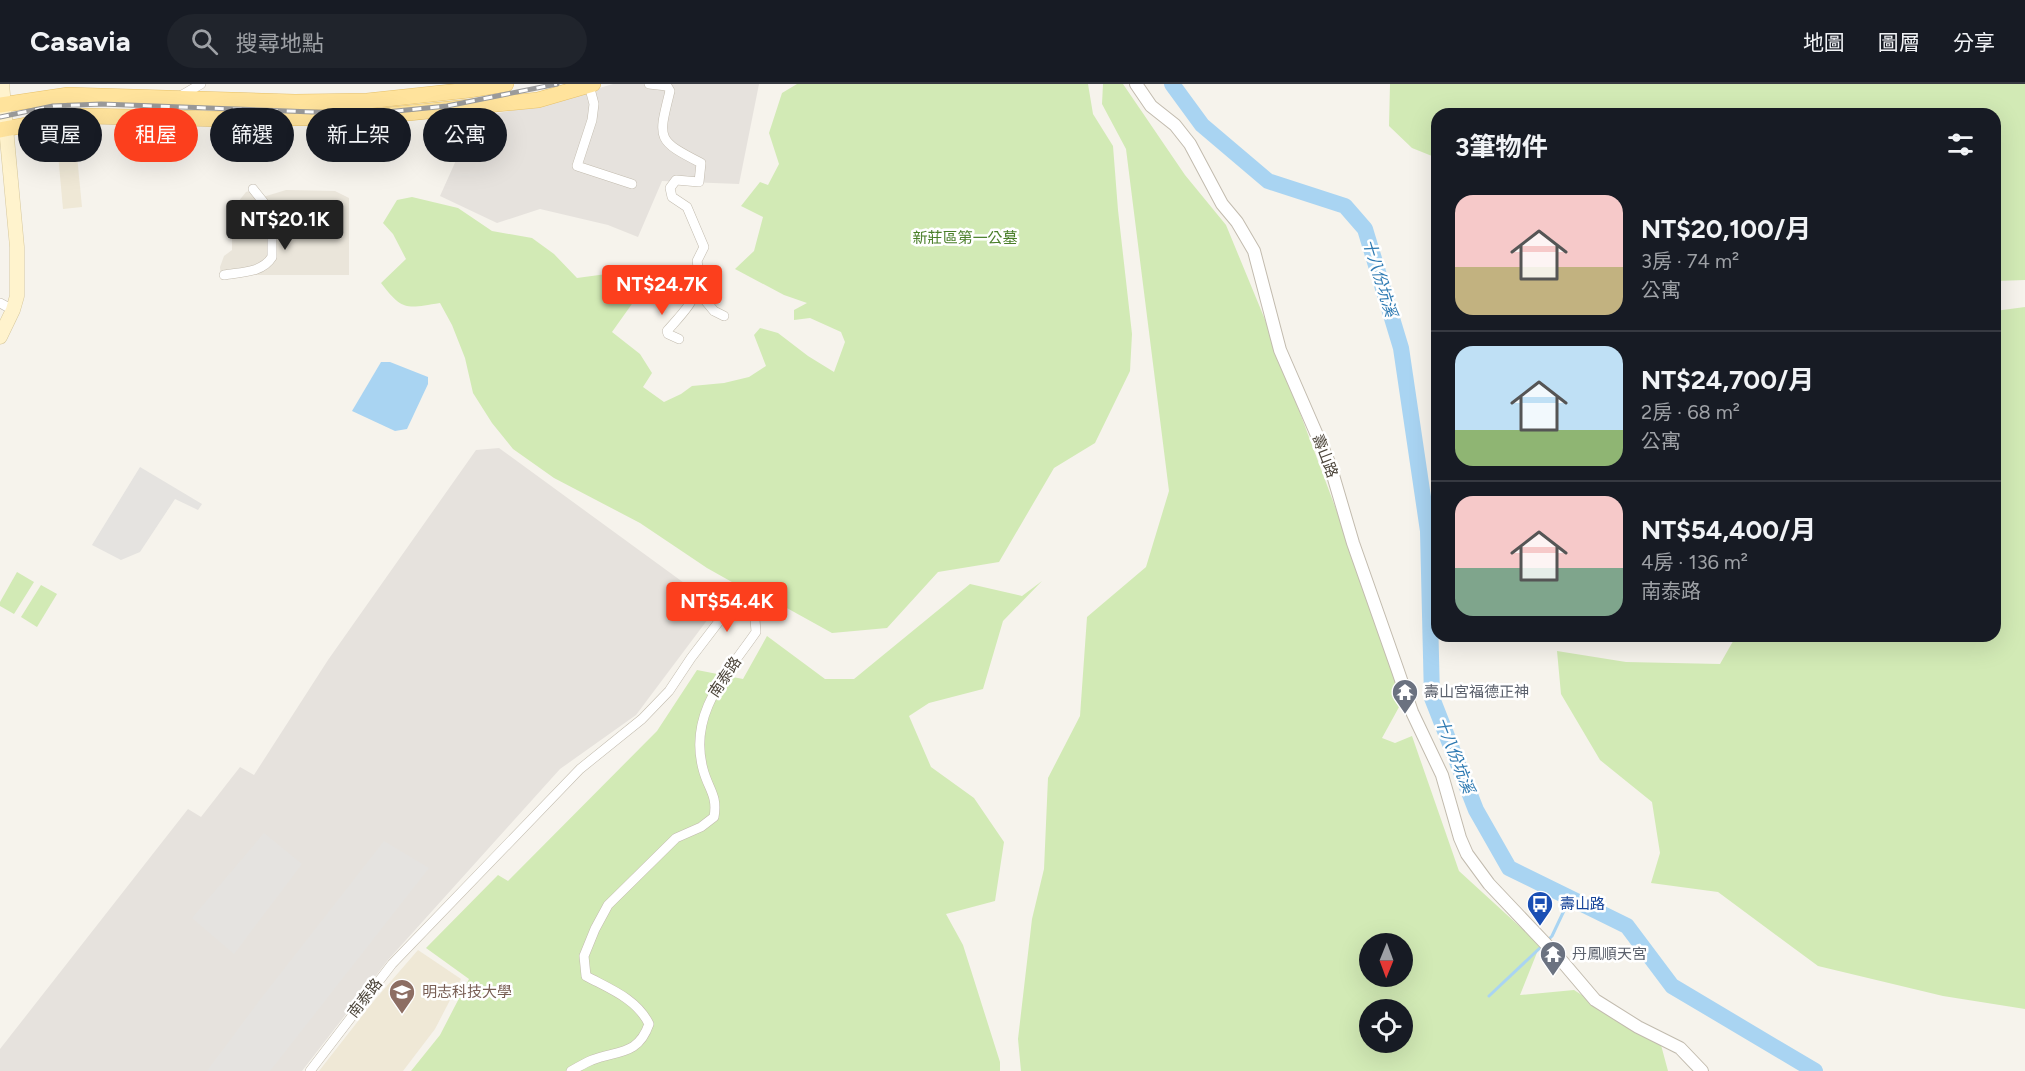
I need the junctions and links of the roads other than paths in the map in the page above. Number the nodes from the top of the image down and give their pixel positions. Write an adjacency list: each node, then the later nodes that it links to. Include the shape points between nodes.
1 (2, 84): 9 (main road)
2 (201, 84): 8 (street)
3 (506, 84): 7 (main road)
4 (649, 84): 17 (street, via 667,86 670,91 661,126 663,138 701,163 699,182 676,180 670,188 672,197 687,207 704,247 697,261)
5 (1136, 84): 25 (street, 壽山路, via 1151,106 1190,144 1222,204 1254,251 1277,341 1330,465 1412,712 1442,775 1467,854 1489,884 1596,1000 1680,1048)
6 (591, 85): 12 (main road, via 538,100 369,117); 14 (street, via 592,120 577,166)
7 (474, 87): 8 (main road, via 367,101)
8 (177, 98): 9 (main road, via 68,95); 10 (street)
9 (2, 105): 13 (main road)
10 (166, 108)
11 (114, 117): 13 (main road, via 85,116)
12 (198, 119)
13 (3, 129): 19 (main road, via 17,247 17,296)
14 (632, 184)
15 (253, 189): 16 (street, via 272,215 272,257 258,269)
16 (224, 275)
17 (700, 278): 20 (street, via 704,299); 22 (street, via 696,295 667,331)
18 (0, 303): 19 (street)
19 (13, 310): 21 (main road)
20 (724, 316)
21 (0, 337)
22 (679, 339)
23 (310, 1071): 24 (street, 南泰路, via 392,964 580,769 642,719 669,691 720,620 740,609 750,612 756,632 709,699 703,718 703,769 716,805 714,817 676,838 608,905 584,956 586,976 631,1000 644,1013 649,1024 645,1036 623,1053 593,1059)
24 (571, 1071)
25 (1702, 1071)

